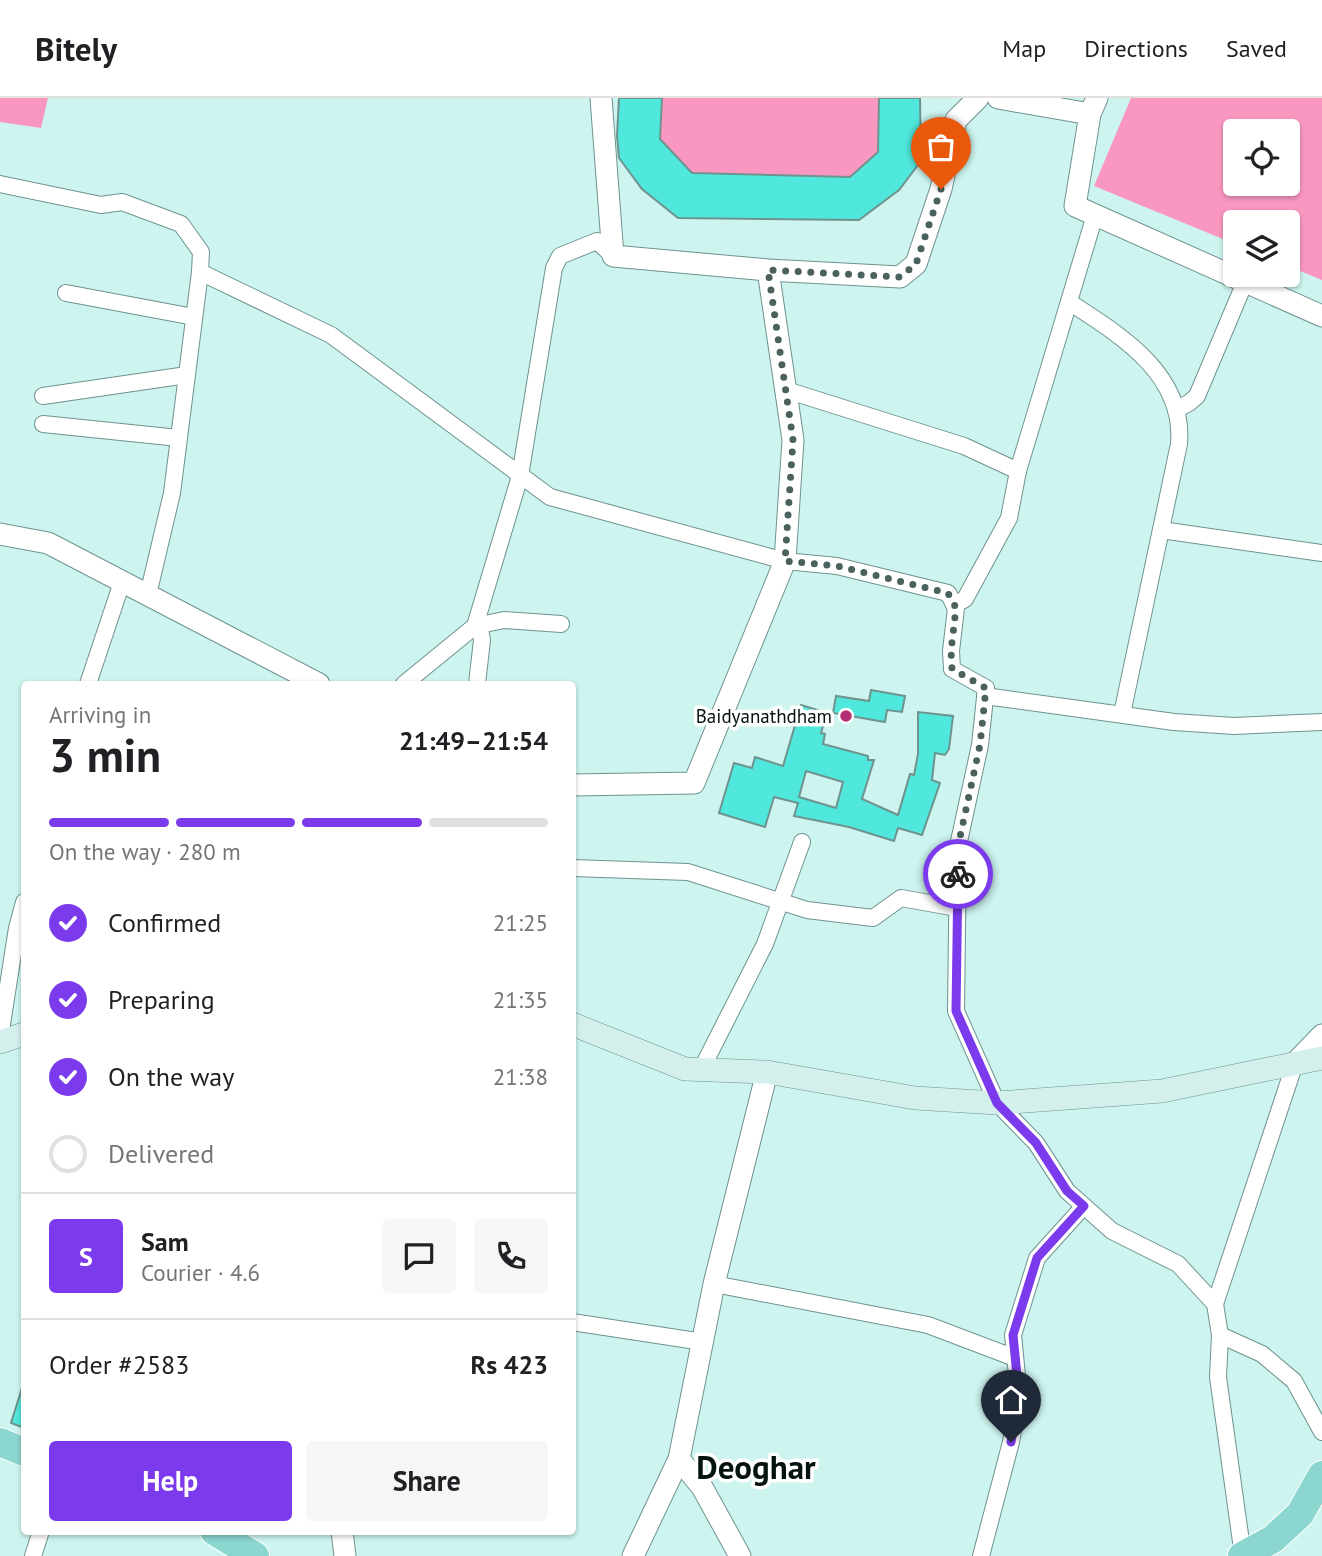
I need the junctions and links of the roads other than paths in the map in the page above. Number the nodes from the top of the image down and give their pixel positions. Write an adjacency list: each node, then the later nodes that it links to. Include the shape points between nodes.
1 (601, 98): 7 (street)
2 (978, 98): 8 (street, via 956,120 941,189 916,264 900,277)
3 (998, 98): 4 (street)
4 (1093, 106): 6 (street, via 1075,206)
5 (0, 184): 9 (street, via 101,205 122,202 181,224 201,252)
6 (1095, 215): 10 (street); 14 (street)
7 (613, 256): 8 (street); 24 (street, via 597,241 560,256 554,268)
8 (768, 270): 18 (street)
9 (200, 272): 16 (street); 24 (street, via 331,335)
10 (1223, 272)
11 (1243, 287): 20 (street, via 1197,396)
12 (1256, 287): 15 (street)
13 (66, 293): 16 (street)
14 (1069, 302): 20 (street, via 1124,337 1168,386); 23 (street)
15 (1322, 316)
16 (194, 317): 17 (street)
17 (187, 375): 19 (street); 22 (street)
18 (786, 390): 23 (street, via 964,446); 28 (street, via 793,440)
19 (43, 396)
20 (1177, 409): 25 (street, via 1179,443)
21 (43, 424): 22 (street)
22 (179, 438): 30 (street, via 172,493)
23 (1018, 471): 31 (street, via 1009,518 965,599)
24 (520, 475): 28 (street, via 550,498); 33 (street)
25 (1161, 530): 27 (street); 39 (street)
26 (0, 534): 29 (street, via 48,543)
27 (1322, 553)
28 (785, 561): 31 (street, via 837,566 948,593); 41 (street, via 694,783)
29 (122, 582): 30 (street); 34 (street)
30 (148, 595): 35 (street)
31 (954, 605): 38 (street, via 952,669 986,688)
32 (561, 624): 33 (street, via 504,620)
33 (475, 626): 36 (street); 37 (street, via 482,640)
34 (89, 681)
35 (313, 681)
36 (408, 681)
37 (477, 681)
38 (985, 696): 39 (street); 45 (street, via 980,745 958,846)
39 (1122, 715): 40 (street, via 1234,726)
40 (1322, 722)
41 (576, 785)
42 (802, 842): 44 (street)
43 (576, 868): 44 (street, via 688,872)
44 (782, 901): 45 (street, via 807,910 873,918 901,898); 55 (street)
45 (957, 908): 57 (street, via 956,1011)
46 (21, 913): 48 (street)
47 (0, 926): 48 (street)
48 (17, 928): 52 (street)
49 (576, 1026): 55 (main road, via 685,1069)
50 (21, 1035): 52 (main road)
51 (1322, 1035): 54 (street)
52 (0, 1040)
53 (1322, 1058): 54 (main road)
54 (1295, 1063): 57 (main road, via 1162,1091); 60 (street)
55 (701, 1070): 56 (main road)
56 (767, 1072): 57 (main road, via 915,1098); 59 (street)
57 (997, 1103): 58 (street, via 1036,1143 1067,1191)
58 (1084, 1206): 60 (street, via 1112,1231 1178,1264); 64 (street, via 1037,1258 1013,1335)
59 (714, 1284): 63 (street); 64 (street, via 928,1325)
60 (1215, 1304): 62 (street)
61 (576, 1323): 63 (street)
62 (1220, 1335): 65 (street, via 1262,1353 1294,1381); 79 (street, via 1218,1377)
63 (703, 1342): 68 (street)
64 (1015, 1358): 78 (street, via 1019,1396)
65 (1322, 1432)
66 (0, 1442): 67 (highway)
67 (21, 1450)
68 (679, 1460): 76 (street); 77 (street, via 702,1487)
69 (1322, 1475): 79 (highway, via 1300,1514 1272,1539)
70 (40, 1535): 73 (street)
71 (221, 1535): 74 (highway)
72 (342, 1535): 75 (street)
73 (33, 1556)
74 (255, 1556)
75 (345, 1556)
76 (633, 1556)
77 (740, 1556)
78 (981, 1556)
79 (1243, 1556)

